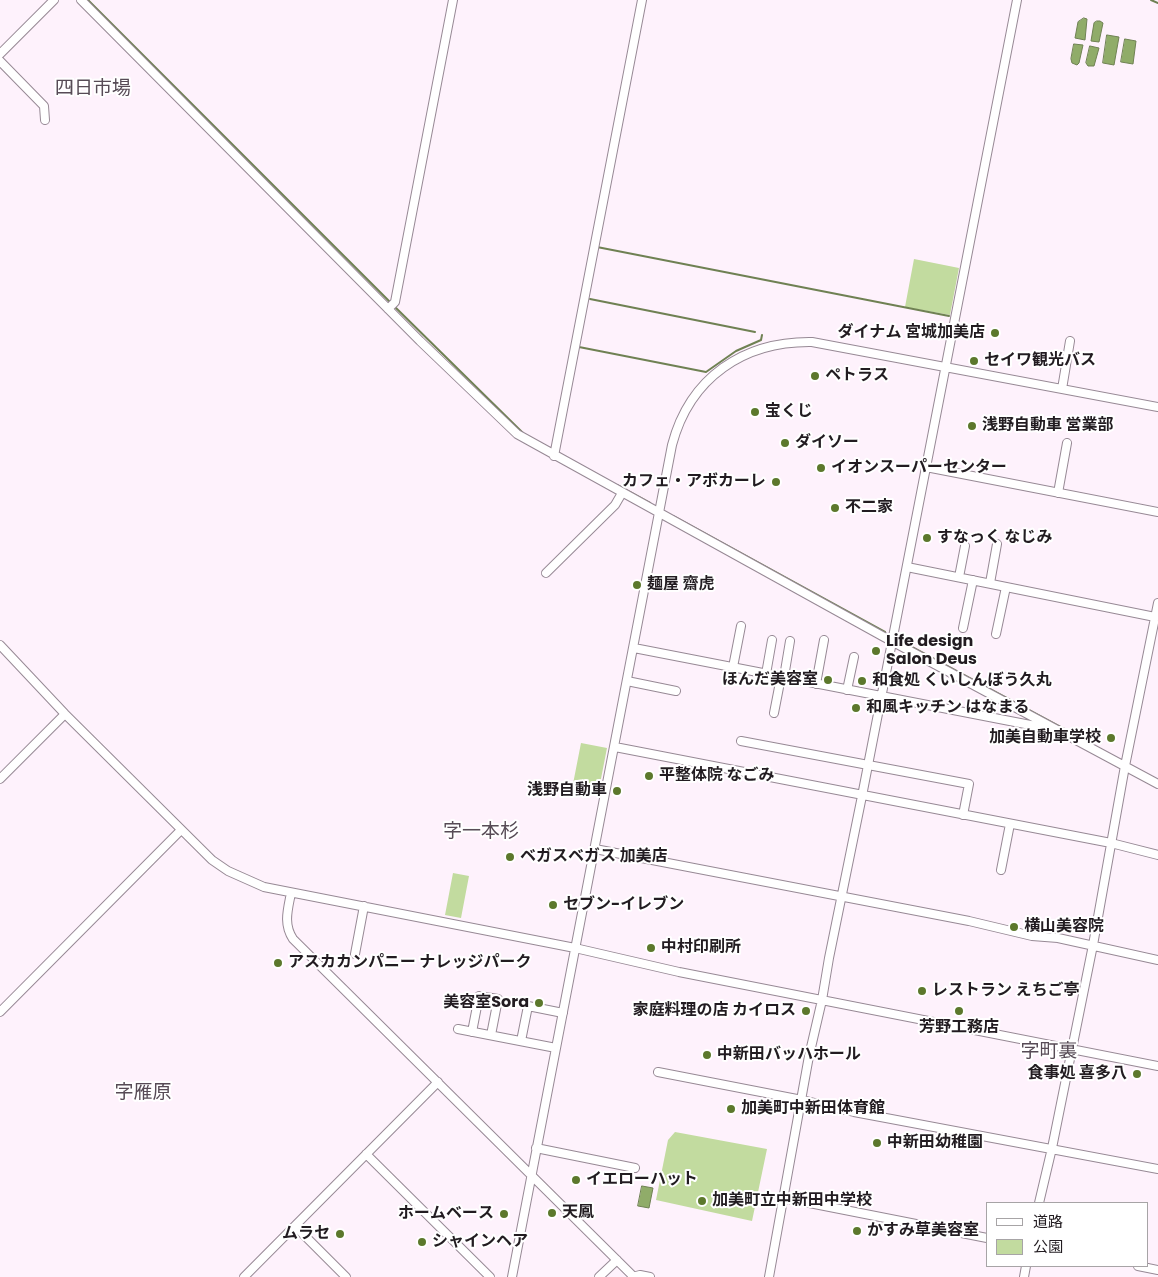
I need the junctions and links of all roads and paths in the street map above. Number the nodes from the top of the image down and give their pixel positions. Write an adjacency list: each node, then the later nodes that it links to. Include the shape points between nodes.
1 (54, 0): 6 (street)
2 (81, 0): 9 (street)
3 (453, 0): 9 (street)
4 (642, 0): 15 (street)
5 (1017, 0): 11 (street)
6 (0, 54)
7 (0, 61): 8 (street, via 44,106)
8 (45, 120)
9 (391, 306): 15 (street, via 506,426 529,442)
10 (1070, 341): 12 (street)
11 (945, 367): 12 (street); 16 (street); 20 (street, via 812,342 778,344 739,358 698,390 680,419)
12 (1062, 389): 13 (street)
13 (1158, 407)
14 (1067, 443): 18 (street)
15 (555, 452): 17 (street)
16 (926, 467): 18 (street); 23 (street)
17 (622, 493): 20 (street); 24 (street, via 615,504)
18 (1058, 493): 19 (street)
19 (1158, 512)
20 (659, 514): 37 (street); 39 (street)
21 (997, 544): 27 (street)
22 (965, 546): 25 (street)
23 (907, 567): 25 (street); 37 (street)
24 (546, 573)
25 (959, 577): 26 (street)
26 (973, 580): 27 (street); 32 (street)
27 (990, 583): 28 (street)
28 (1006, 586): 30 (street); 33 (street)
29 (1158, 603): 30 (street)
30 (1156, 616): 55 (street)
31 (742, 626): 41 (street)
32 (964, 628)
33 (996, 634)
34 (772, 640): 42 (street)
35 (790, 640): 43 (street)
36 (824, 640): 45 (street)
37 (892, 641): 48 (street); 51 (street)
38 (0, 645): 50 (street)
39 (634, 648): 41 (street); 44 (street)
40 (854, 657): 46 (street)
41 (733, 668): 42 (street)
42 (766, 674): 43 (street)
43 (782, 677): 45 (street); 49 (street)
44 (627, 681): 47 (street); 53 (street)
45 (816, 684): 46 (street)
46 (848, 690): 48 (street)
47 (676, 691)
48 (881, 697): 51 (street); 54 (street)
49 (774, 713)
50 (64, 714): 56 (street); 61 (street)
51 (1055, 729): 55 (street)
52 (742, 741): 54 (street)
53 (615, 747): 58 (street); 63 (street)
54 (868, 765): 58 (street); 59 (street, via 969,784)
55 (1125, 766): 57 (street); 62 (street)
56 (0, 779)
57 (1158, 784)
58 (862, 796): 59 (street); 67 (street)
59 (963, 815): 60 (street)
60 (1010, 824): 62 (street); 65 (street)
61 (182, 830): 66 (street, via 228,871 264,887); 74 (street)
62 (1110, 843): 64 (street); 69 (street)
63 (594, 849): 67 (street); 70 (street)
64 (1158, 855)
65 (1001, 870)
66 (291, 893): 68 (street); 84 (street, via 286,921 293,939)
67 (842, 897): 69 (street, via 1032,936); 73 (street)
68 (364, 906): 70 (street); 71 (street)
69 (1093, 945): 72 (street); 81 (street)
70 (575, 948): 73 (street); 75 (street)
71 (355, 954)
72 (1158, 960)
73 (822, 1000): 81 (street); 85 (street)
74 (0, 1012)
75 (562, 1013): 79 (street, via 528,1006); 80 (street)
76 (458, 1029): 77 (street)
77 (472, 1032): 78 (street); 78 (street, via 479,996 498,999)
78 (491, 1035): 79 (street)
79 (521, 1041): 80 (street)
80 (556, 1048): 86 (street)
81 (1071, 1049): 82 (street); 87 (street)
82 (1158, 1066)
83 (658, 1072): 85 (street)
84 (438, 1082): 88 (street); 91 (street)
85 (802, 1100): 87 (street); 92 (street)
86 (536, 1148): 89 (street); 91 (street)
87 (1052, 1148): 90 (street); 93 (street)
88 (366, 1154): 94 (street); 101 (street)
89 (635, 1168)
90 (1158, 1169)
91 (532, 1174): 96 (street); 102 (street)
92 (784, 1198): 95 (street); 106 (street)
93 (1039, 1202)
94 (295, 1226): 99 (street); 100 (street)
95 (986, 1238)
96 (617, 1260): 103 (street); 104 (street)
97 (1143, 1267): 98 (street)
98 (1158, 1270)
99 (244, 1277)
100 (346, 1277)
101 (490, 1277)
102 (512, 1277)
103 (599, 1277)
104 (633, 1277): 105 (street)
105 (650, 1277)
106 (769, 1277)

